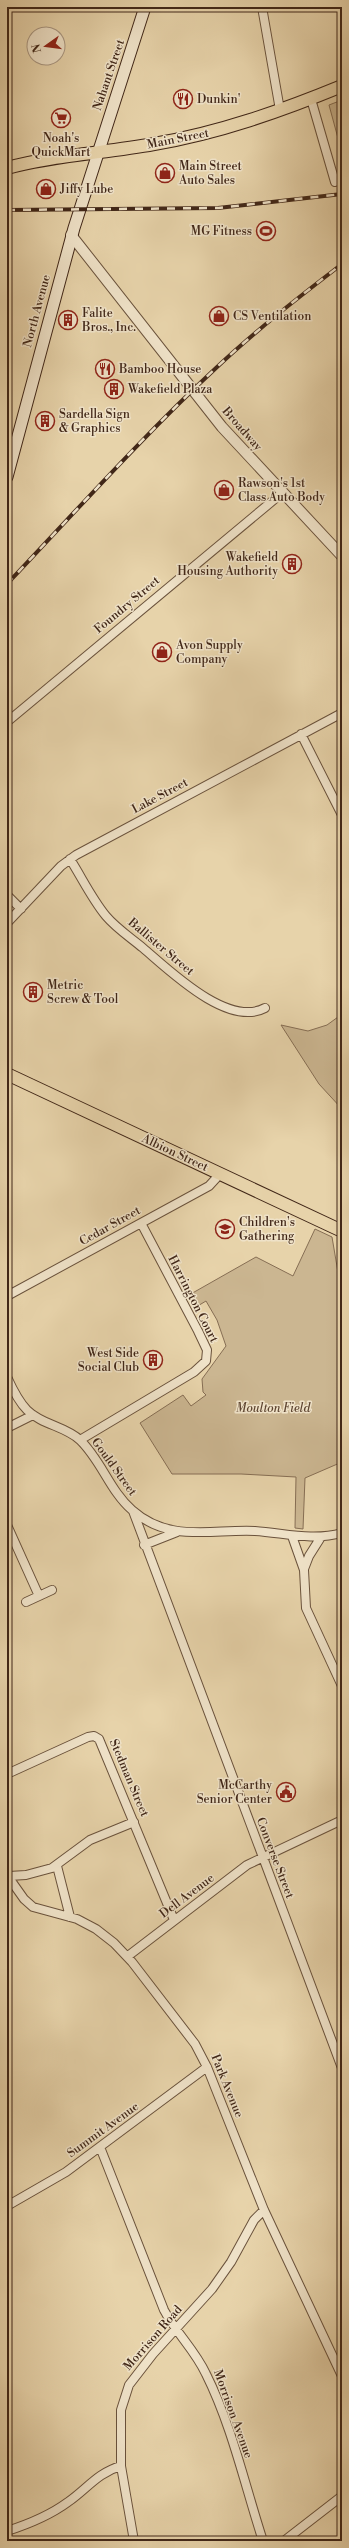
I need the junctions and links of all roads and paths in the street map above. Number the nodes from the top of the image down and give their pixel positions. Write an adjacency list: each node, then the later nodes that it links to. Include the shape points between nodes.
1 (145, 7): 6 (main road, Nahant Street)
2 (262, 7): 5 (street)
3 (342, 86): 4 (main road, Main Street)
4 (311, 99): 5 (main road, Main Street); 8 (street)
5 (280, 110): 6 (main road, Main Street, via 196,136)
6 (96, 152): 7 (main road, Main Street, via 44,159); 9 (main road, North Avenue)
7 (7, 168)
8 (335, 182)
9 (72, 235): 10 (main road, North Avenue); 11 (street, Broadway, via 219,423)
10 (7, 477)
11 (282, 493): 12 (street, Broadway); 14 (street, Foundry Street)
12 (342, 556)
13 (342, 713): 15 (street, Lake Street)
14 (7, 722)
15 (301, 734): 16 (street); 17 (street, Lake Street)
16 (342, 815)
17 (70, 859): 19 (street, Lake Street); 21 (street, Ballister Street, via 107,917 192,989 206,998 246,1012)
18 (7, 895): 19 (street)
19 (21, 909): 20 (street, Lake Street)
20 (7, 923)
21 (265, 1008)
22 (7, 1074): 23 (main road, Albion Street)
23 (220, 1174): 24 (street, Cedar Street, via 209,1186); 25 (main road, Albion Street)
24 (140, 1223): 26 (street, Cedar Street); 30 (street, Harrington Court, via 201,1337 207,1350 206,1361 194,1372)
25 (342, 1232)
26 (7, 1296)
27 (7, 1376): 28 (street, Gould Street, via 23,1405)
28 (33, 1415): 29 (street); 30 (street, Gould Street, via 66,1430)
29 (7, 1428)
30 (80, 1440): 31 (street, Gould Street)
31 (133, 1511): 33 (street, Gould Street, via 153,1524); 37 (street, Converse Street)
32 (7, 1525): 40 (street)
33 (178, 1532): 35 (street, Gould Street, via 249,1531); 37 (street)
34 (342, 1533): 36 (street, Gould Street)
35 (292, 1536): 36 (street, Gould Street); 38 (street)
36 (321, 1537): 38 (street)
37 (144, 1545): 46 (street, Converse Street)
38 (304, 1570): 42 (street, via 306,1608)
39 (52, 1590): 40 (street)
40 (39, 1596): 41 (street)
41 (26, 1602)
42 (342, 1686)
43 (7, 1774): 45 (street, Stedman Street, via 88,1737 96,1737 102,1743)
44 (342, 1820): 46 (street, Dell Avenue)
45 (134, 1822): 47 (street, via 90,1840); 50 (street, Stedman Street)
46 (262, 1858): 50 (street, Dell Avenue, via 247,1865); 53 (street, Converse Street)
47 (57, 1866): 48 (street, via 26,1875); 49 (street)
48 (8, 1876): 49 (street, Park Avenue, via 33,1907)
49 (70, 1917): 51 (street, Park Avenue, via 96,1929)
50 (174, 1920): 51 (street, Dell Avenue)
51 (128, 1956): 52 (street, Park Avenue, via 195,2044)
52 (208, 2067): 54 (street, Summit Avenue); 56 (street, Park Avenue)
53 (342, 2068)
54 (100, 2147): 55 (street, Summit Avenue); 57 (street, Morrison Avenue, via 161,2303)
55 (7, 2206)
56 (264, 2210): 57 (street, Morrison Road, via 254,2220 221,2277); 58 (street, Park Avenue)
57 (175, 2330): 59 (street, Morrison Road, via 152,2354 126,2392 120,2423); 63 (street, Morrison Avenue, via 199,2360 213,2388)
58 (342, 2376)
59 (121, 2466): 61 (street, via 103,2472 78,2495 52,2513); 62 (street, Morrison Road)
60 (342, 2496): 64 (street)
61 (7, 2531)
62 (134, 2541)
63 (263, 2541)
64 (284, 2541)

